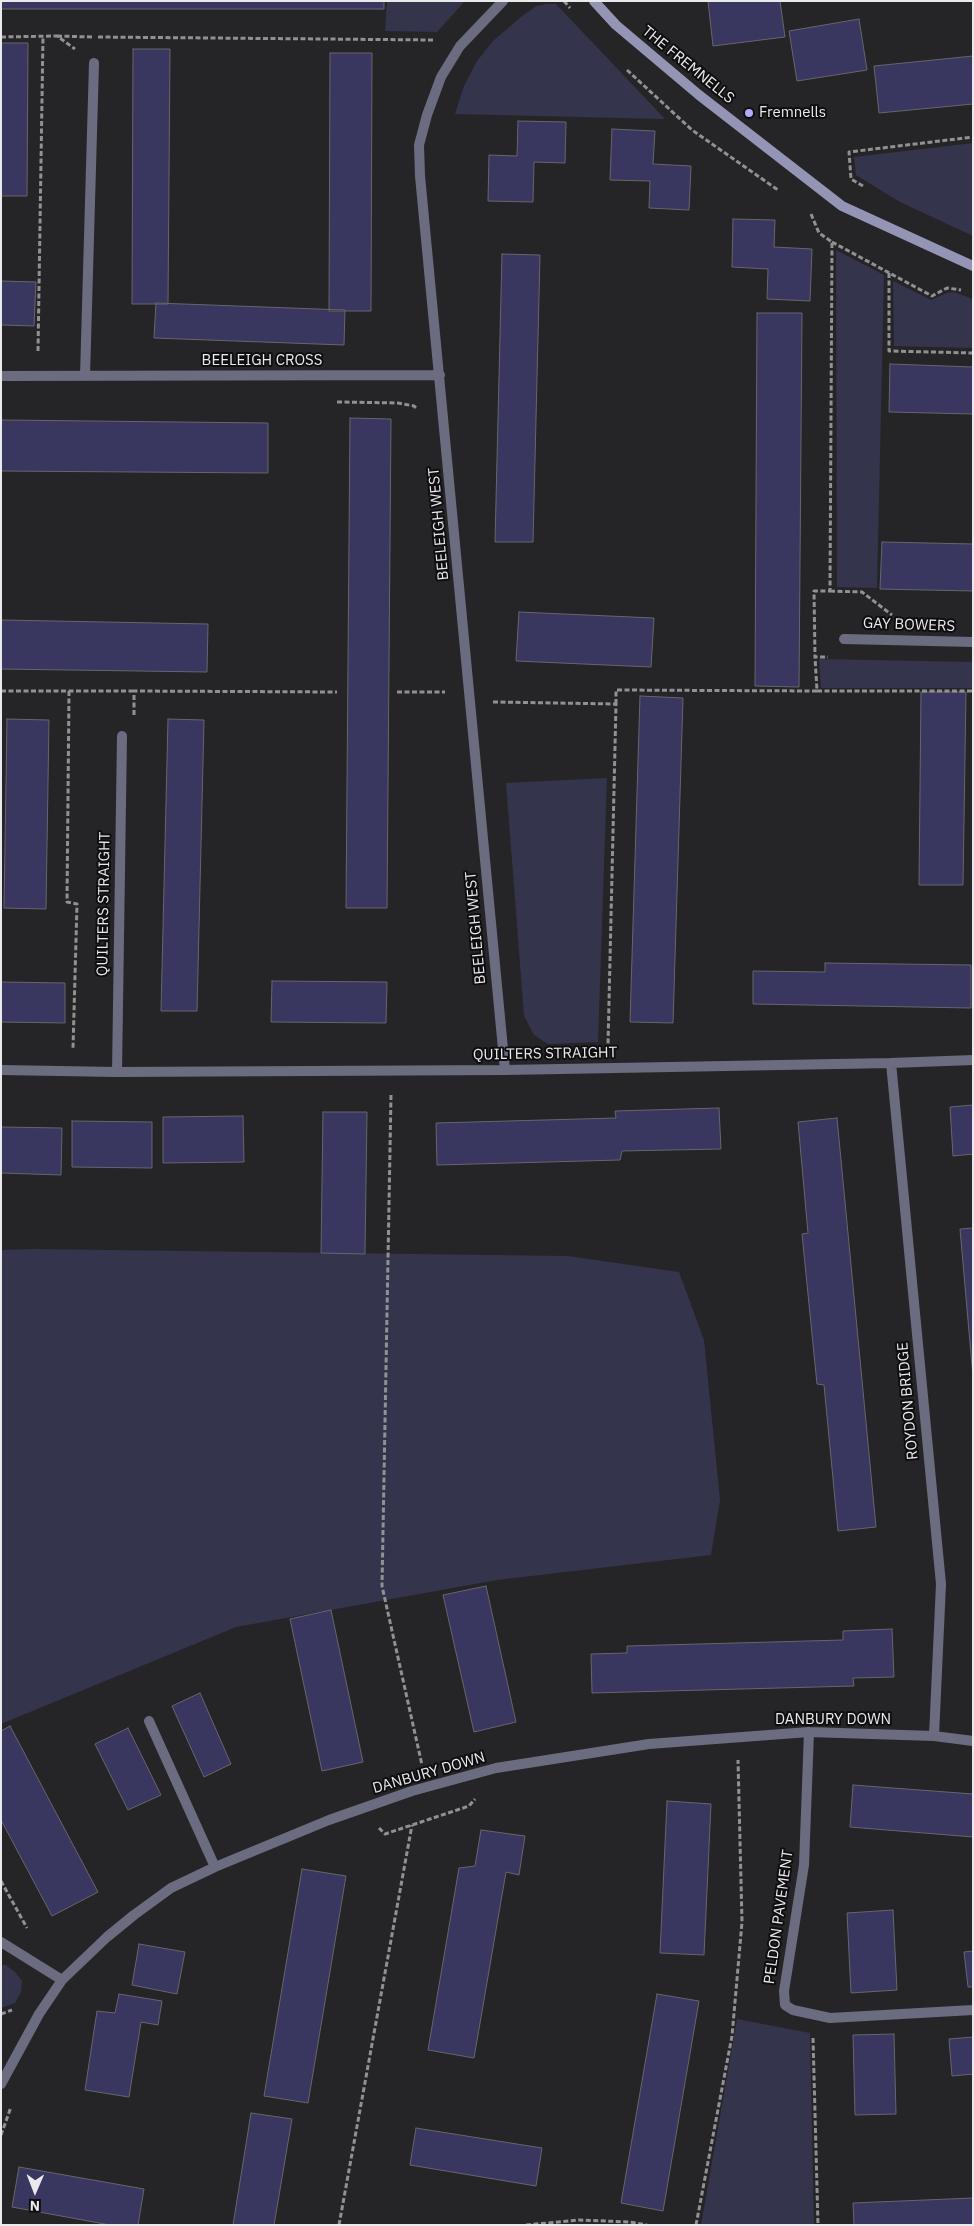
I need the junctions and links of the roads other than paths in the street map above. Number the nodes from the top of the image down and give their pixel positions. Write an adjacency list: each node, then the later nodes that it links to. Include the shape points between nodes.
1 (503, 1): 5 (street, BEELEIGH WEST, via 460,46 441,77 419,146 420,186)
2 (594, 1): 4 (street, THE FREMNELLS, via 616,25 699,95 842,206)
3 (94, 62): 7 (street)
4 (973, 266)
5 (440, 375): 7 (street, BEELEIGH CROSS); 14 (street, BEELEIGH WEST)
6 (1, 376): 7 (street, BEELEIGH CROSS)
7 (85, 376)
8 (844, 639): 9 (street, GAY BOWERS)
9 (973, 642)
10 (122, 736): 15 (street, QUILTERS STRAIGHT)
11 (973, 1060): 12 (street, QUILTERS STRAIGHT)
12 (891, 1063): 14 (street, QUILTERS STRAIGHT); 18 (street, ROYDON BRIDGE, via 941,1584)
13 (1, 1070): 15 (street, QUILTERS STRAIGHT)
14 (505, 1070): 15 (street, QUILTERS STRAIGHT)
15 (117, 1072)
16 (149, 1721): 20 (street)
17 (808, 1732): 18 (street, DANBURY DOWN); 20 (street, DANBURY DOWN, via 649,1744 496,1768 412,1791 329,1820); 23 (street, PELDON PAVEMENT, via 804,1865 784,1991 785,2005 793,2010 830,2018)
18 (934, 1736): 19 (street, DANBURY DOWN)
19 (973, 1741)
20 (215, 1867): 22 (street, DANBURY DOWN, via 172,1888 134,1915)
21 (1, 1942): 22 (street)
22 (62, 1980): 24 (street, DANBURY DOWN, via 39,2014)
23 (973, 2010)
24 (1, 2084)

